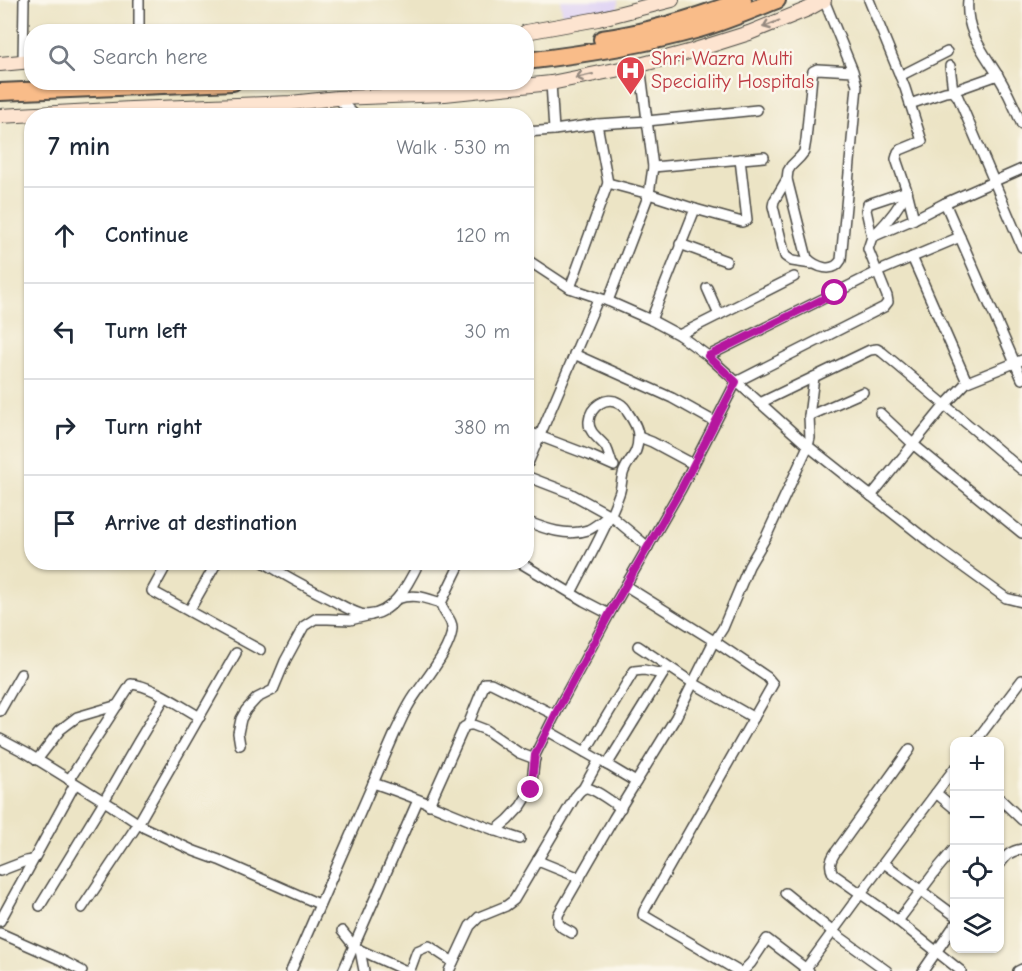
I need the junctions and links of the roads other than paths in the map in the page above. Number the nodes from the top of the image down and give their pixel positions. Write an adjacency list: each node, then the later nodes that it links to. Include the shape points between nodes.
1 (24, 0): 9 (street)
2 (139, 0): 10 (street)
3 (672, 0): 11 (street)
4 (743, 0): 12 (highway, via 633,33)
5 (777, 0): 14 (highway, via 701,28 638,44)
6 (824, 0): 17 (street, one-way to 17, via 749,33); 19 (street)
7 (869, 0): 21 (street)
8 (968, 0): 20 (street, via 971,30)
9 (25, 24)
10 (139, 24)
11 (534, 31)
12 (534, 49)
13 (947, 52): 21 (street)
14 (534, 60)
15 (24, 61): 16 (street)
16 (0, 63)
17 (640, 64): 24 (street, one-way to 24); 37 (street)
18 (950, 66): 28 (street)
19 (853, 71): 46 (street, via 813,71 804,152 791,166); 61 (street, via 857,86 841,260 832,268)
20 (998, 75): 28 (street); 39 (street)
21 (900, 76): 31 (street)
22 (24, 81): 23 (highway)
23 (0, 82)
24 (551, 83): 25 (street); 40 (street)
25 (534, 85)
26 (46, 90): 29 (highway)
27 (484, 90): 30 (street)
28 (953, 91): 31 (street); 47 (street)
29 (0, 92)
30 (337, 98): 32 (street); 33 (street)
31 (910, 104): 49 (street, via 922,141 896,155)
32 (274, 108)
33 (346, 108)
34 (757, 110): 37 (street)
35 (24, 115): 36 (street)
36 (0, 116)
37 (647, 121): 38 (street); 44 (street)
38 (597, 124): 40 (street); 48 (street)
39 (1022, 125)
40 (554, 130): 41 (street)
41 (534, 131)
42 (764, 157): 43 (street)
43 (740, 159): 44 (street); 52 (street, via 747,220)
44 (653, 167): 50 (street)
45 (1022, 169): 47 (street)
46 (787, 179): 61 (street, via 807,258); 61 (street, via 773,206 785,256)
47 (994, 182): 51 (street); 57 (street)
48 (608, 183): 50 (street); 64 (street)
49 (907, 191): 53 (street); 54 (street, via 890,220); 54 (street, via 868,204)
50 (649, 194): 52 (street); 66 (street)
51 (945, 203): 53 (street); 55 (street)
52 (694, 209): 56 (street)
53 (914, 219): 54 (street)
54 (872, 237): 62 (street, via 868,249)
55 (960, 237): 58 (street); 72 (street)
56 (680, 244): 59 (street); 68 (street)
57 (1022, 246)
58 (912, 257): 62 (street); 76 (street)
59 (726, 261)
60 (534, 264): 64 (street)
61 (813, 264)
62 (878, 272): 71 (street); 75 (street, via 888,300 884,307)
63 (794, 277): 67 (street)
64 (570, 288): 66 (street)
65 (707, 288): 67 (street)
66 (603, 300): 68 (street); 70 (street)
67 (719, 315): 69 (street)
68 (651, 320): 69 (street)
69 (679, 335): 71 (street)
70 (574, 354): 82 (street); 84 (street)
71 (708, 356): 75 (street)
72 (1018, 361): 74 (street); 76 (street)
73 (814, 377): 78 (street); 79 (street, via 870,350 878,350); 81 (street)
74 (1022, 379)
75 (736, 382): 78 (street); 82 (street)
76 (967, 382): 79 (street)
77 (863, 392): 81 (street)
78 (759, 403): 87 (street)
79 (945, 405): 86 (street); 91 (street)
80 (880, 413): 86 (street)
81 (809, 416): 87 (street)
82 (715, 422): 89 (street)
83 (534, 434): 84 (street)
84 (539, 436): 88 (street); 90 (street)
85 (639, 437): 89 (street); 90 (street, via 634,421 619,403 613,400 597,405 589,421 590,429 605,445); 92 (street, via 634,456)
86 (914, 445): 94 (street); 97 (street)
87 (808, 446): 94 (street); 113 (street)
88 (534, 448)
89 (693, 464): 98 (street)
90 (612, 465): 92 (street)
91 (1022, 470)
92 (624, 471): 95 (street)
93 (534, 479): 95 (street)
94 (871, 496): 108 (street, via 1006,598)
95 (610, 515): 96 (street, via 588,530 571,533); 98 (street); 106 (street)
96 (534, 524)
97 (1022, 532)
98 (648, 548): 105 (street)
99 (164, 570): 110 (street, via 152,591)
100 (212, 570): 110 (street)
101 (277, 570): 112 (street, via 353,610)
102 (416, 570): 107 (street)
103 (457, 570): 109 (street)
104 (532, 570): 106 (street)
105 (626, 586): 111 (street); 113 (street)
106 (571, 593): 111 (street)
107 (397, 599): 109 (street, via 416,596); 112 (street)
108 (1022, 602)
109 (441, 603): 140 (street, via 452,623 448,643 410,702)
110 (189, 611): 115 (street)
111 (609, 614): 124 (street)
112 (371, 615): 131 (street, via 350,620 315,620 304,626 273,690 258,698 241,719)
113 (714, 641): 120 (street); 126 (street, via 773,684)
114 (638, 646): 117 (street)
115 (260, 650)
116 (236, 653): 125 (street)
117 (665, 670): 120 (street); 133 (street, via 634,671); 136 (street)
118 (21, 674): 123 (street)
119 (1022, 680): 129 (street)
120 (693, 682): 126 (street); 139 (street)
121 (165, 697): 122 (street, via 131,684); 125 (street); 144 (street)
122 (118, 705): 135 (street, via 77,717 60,730); 138 (street)
123 (0, 711)
124 (555, 716): 127 (street, via 485,683); 128 (street)
125 (200, 717): 150 (street)
126 (754, 718): 183 (street, via 643,915)
127 (468, 725): 134 (street, via 486,730); 146 (street)
128 (548, 731): 133 (street); 134 (street)
129 (978, 737)
130 (0, 739): 135 (street)
131 (240, 745)
132 (910, 749): 163 (street, via 830,861 833,874)
133 (585, 752): 136 (street)
134 (534, 759): 151 (street, via 531,790 521,806)
135 (37, 760): 138 (street)
136 (603, 762): 139 (street); 141 (street)
137 (950, 774): 142 (street)
138 (72, 782): 144 (street); 157 (street)
139 (636, 782): 148 (street)
140 (373, 783): 143 (street); 164 (street)
141 (583, 789): 148 (street); 156 (street)
142 (936, 793): 147 (street); 158 (street)
143 (418, 800): 146 (street); 175 (street)
144 (104, 801): 150 (street); 165 (street)
145 (1004, 804): 149 (street)
146 (429, 805): 151 (street)
147 (950, 805)
148 (621, 807): 160 (street)
149 (1022, 820)
150 (138, 824): 164 (street); 166 (street)
151 (495, 831): 152 (street)
152 (520, 839)
153 (1022, 849): 155 (street)
154 (950, 854): 161 (street)
155 (1004, 858)
156 (538, 859): 160 (street); 177 (street, via 514,900 479,916 470,926)
157 (33, 861): 159 (street); 168 (street)
158 (884, 863): 161 (street); 163 (street)
159 (0, 871)
160 (580, 878): 174 (street, via 557,920)
161 (921, 891): 167 (street); 169 (street)
162 (785, 893): 171 (street)
163 (861, 893): 169 (street); 171 (street)
164 (320, 904): 180 (street)
165 (40, 906)
166 (82, 908)
167 (950, 912)
168 (0, 921)
169 (898, 921): 176 (street)
170 (342, 931): 175 (street)
171 (833, 932): 178 (street); 185 (street)
172 (950, 932): 176 (street)
173 (0, 933): 179 (street)
174 (572, 933)
175 (357, 948): 177 (street, via 410,970 417,951 429,946); 181 (street); 182 (street)
176 (936, 951): 186 (street); 187 (street)
177 (451, 967)
178 (806, 970): 184 (street, via 767,939)
179 (82, 971)
180 (291, 971)
181 (343, 971)
182 (364, 971)
183 (738, 971)
184 (743, 971)
185 (887, 971)
186 (922, 971)
187 (962, 971)

